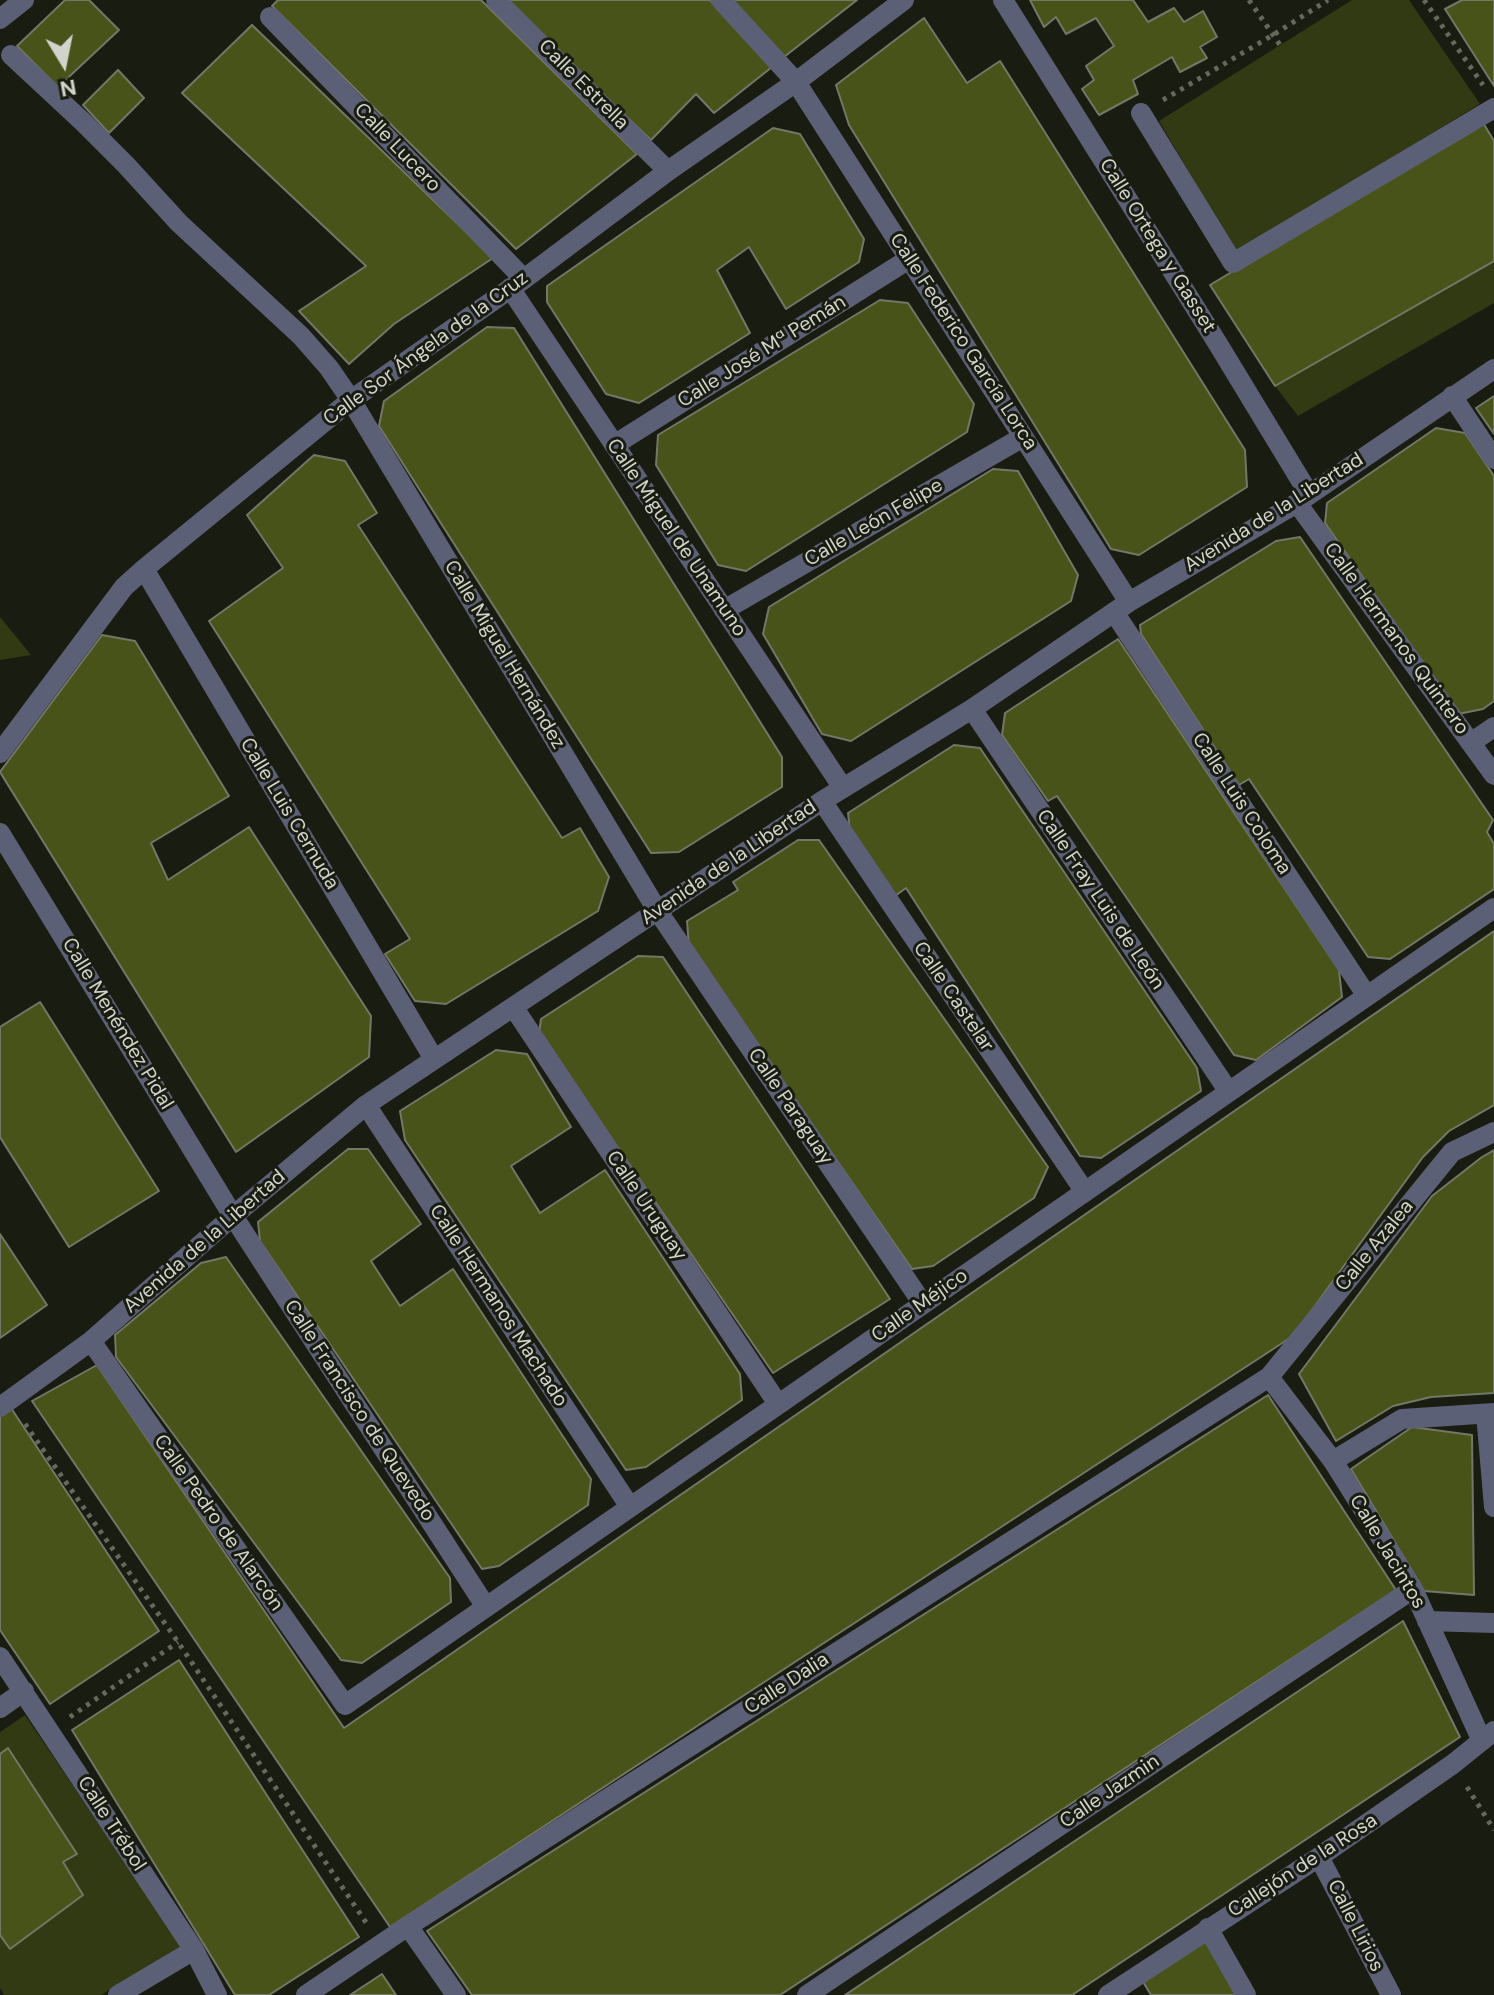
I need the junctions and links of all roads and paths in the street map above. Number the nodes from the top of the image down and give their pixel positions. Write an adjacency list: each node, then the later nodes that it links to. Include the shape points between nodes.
1 (24, 0): 10 (street)
2 (496, 0): 18 (street, Calle Estrella)
3 (721, 0): 14 (street, Calle Federico García Lorca)
4 (904, 0): 14 (street, Calle Sor Ángela de la Cruz)
5 (1003, 0): 27 (street, Calle Ortega y Gasset, via 1218,344)
6 (1249, 0): 11 (path)
7 (1328, 0): 11 (path)
8 (1424, 0): 15 (path)
9 (270, 17): 20 (street, Calle Lucero)
10 (0, 19)
11 (1273, 35): 12 (path); 17 (path)
12 (1280, 45)
13 (11, 55): 23 (street, Calle Miguel Hernández, via 301,336)
14 (796, 82): 18 (street, Calle Sor Ángela de la Cruz); 19 (street, Calle Federico García Lorca)
15 (1484, 86)
16 (1494, 108): 17 (street, via 1233,263)
17 (1141, 113)
18 (668, 171): 20 (street, Calle Sor Ángela de la Cruz)
19 (909, 259): 24 (street, Calle Federico García Lorca); 25 (street, Calle José Mª Pemán)
20 (517, 284): 23 (street, Calle Sor Ángela de la Cruz); 25 (street, Calle Miguel de Unamuno)
21 (1494, 369): 22 (street, Avenida de la Libertad)
22 (1452, 396): 26 (street); 27 (street, Avenida de la Libertad)
23 (351, 400): 28 (street, Calle Sor Ángela de la Cruz); 40 (street, Calle Miguel Hernández)
24 (1023, 437): 29 (street, Calle Federico García Lorca); 30 (street, Calle León Felipe)
25 (614, 445): 30 (street, Calle Miguel de Unamuno)
26 (1494, 459)
27 (1303, 498): 29 (street, Avenida de la Libertad); 33 (street, Calle Hermanos Quintero)
28 (144, 569): 34 (street, Calle Sor Ángela de la Cruz, via 124,587); 43 (street, Calle Luis Cernuda)
29 (1122, 607): 31 (street, Avenida de la Libertad); 41 (street, Calle Luis Coloma)
30 (724, 610): 36 (street, Calle Miguel de Unamuno)
31 (972, 709): 36 (street, Avenida de la Libertad); 44 (street, Calle Fray Luis de León)
32 (1494, 727): 33 (street)
33 (1472, 742): 35 (street, Calle Hermanos Quintero)
34 (0, 753)
35 (1494, 775)
36 (843, 788): 37 (street, Avenida de la Libertad)
37 (822, 801): 40 (street, Avenida de la Libertad); 47 (street, Calle Castelar)
38 (0, 833): 48 (street, Calle Menéndez Pidal)
39 (1494, 908): 41 (street, Calle Méjico)
40 (657, 910): 42 (street, Avenida de la Libertad); 49 (street, Calle Paraguay)
41 (1367, 996): 44 (street, Calle Méjico)
42 (514, 1008): 43 (street, Avenida de la Libertad); 53 (street, Calle Uruguay)
43 (434, 1059): 45 (street, Avenida de la Libertad)
44 (1229, 1092): 47 (street, Calle Méjico)
45 (366, 1105): 48 (street, Avenida de la Libertad); 56 (street, Calle Hermanos Machado)
46 (1494, 1132): 51 (street, Calle Azalea, via 1452,1152)
47 (1085, 1192): 49 (street, Calle Méjico)
48 (233, 1216): 50 (street, Avenida de la Libertad); 59 (street, Calle Francisco de Quevedo)
49 (923, 1304): 53 (street, Calle Méjico)
50 (91, 1341): 52 (street, Avenida de la Libertad); 65 (street, Calle Pedro de Alarcón)
51 (1269, 1377): 55 (street, Calle Jacintos); 72 (street, Calle Dalia)
52 (4, 1404): 62 (path)
53 (778, 1404): 56 (street, Calle Méjico)
54 (1490, 1413): 55 (street, via 1402,1419); 57 (street)
55 (1333, 1461): 58 (street, Calle Jacintos)
56 (630, 1507): 59 (street, Calle Méjico)
57 (1494, 1507)
58 (1413, 1589): 60 (street, Calle Jacintos); 80 (street, Calle Jazmin)
59 (486, 1607): 65 (street, Calle Méjico)
60 (1427, 1621): 61 (street); 68 (street, Calle Jacintos)
61 (1494, 1623)
62 (178, 1642): 67 (path); 74 (path)
63 (0, 1657): 64 (street, Calle Trébol)
64 (24, 1691): 66 (street); 67 (street, Calle Trébol)
65 (345, 1705)
66 (0, 1708)
67 (50, 1731): 75 (street, Calle Trébol)
68 (1488, 1736): 69 (street, Callejón de la Rosa)
69 (1453, 1764): 70 (path); 71 (street, Callejón de la Rosa)
70 (1494, 1830)
71 (1319, 1857): 73 (street, Callejón de la Rosa); 83 (street, Calle Lirios)
72 (408, 1926): 74 (street, Calle Dalia); 79 (street)
73 (1208, 1928): 81 (street, Callejón de la Rosa); 82 (street)
74 (381, 1944): 78 (street, Calle Dalia)
75 (194, 1950): 76 (street); 77 (street, Calle Trébol)
76 (118, 1995)
77 (217, 1995)
78 (306, 1995)
79 (456, 1995)
80 (807, 1995)
81 (1108, 1995)
82 (1246, 1995)
83 (1391, 1995)

